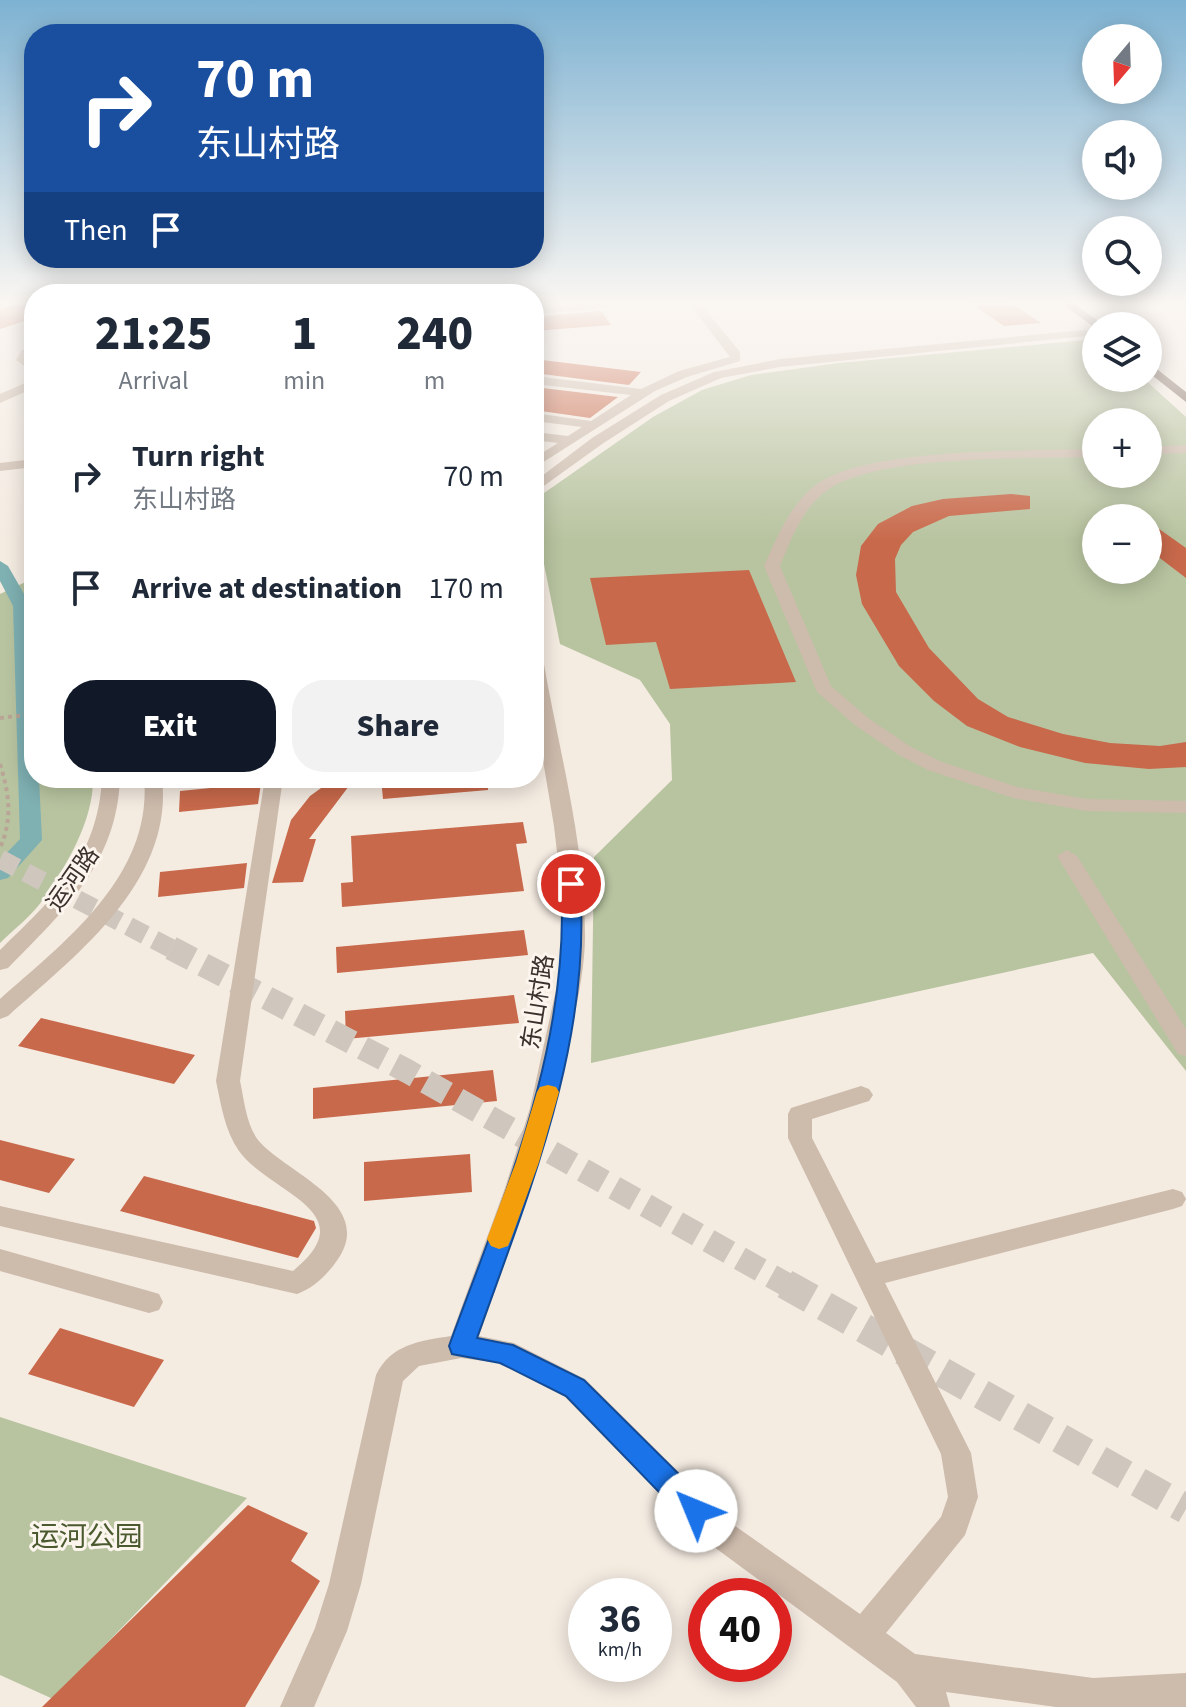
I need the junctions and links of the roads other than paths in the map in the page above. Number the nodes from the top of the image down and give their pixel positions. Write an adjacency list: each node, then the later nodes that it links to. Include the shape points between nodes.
1 (548, 382): 6 (street)
2 (666, 382): 6 (street)
3 (703, 382): 19 (street, via 665,398)
4 (1167, 382): 7 (main road)
5 (24, 388): 8 (street)
6 (642, 393): 10 (street)
7 (1186, 398)
8 (0, 399)
9 (544, 418): 10 (street)
10 (592, 425): 12 (street)
11 (544, 437): 12 (street)
12 (568, 440): 16 (street)
13 (1186, 449): 14 (street)
14 (1162, 450)
15 (1082, 454): 24 (street, via 912,461 839,477 805,504 772,566 823,688 905,751 1013,792 1087,805)
16 (544, 457)
17 (24, 464): 18 (street)
18 (0, 467)
19 (544, 481)
20 (544, 751): 35 (street, 东山村路, via 567,835 574,933 569,986 528,1162)
21 (111, 788): 26 (street, 运河路, via 110,812 90,860 55,908)
22 (154, 788): 27 (street, via 155,813 119,895)
23 (272, 788): 31 (street, via 228,1081 237,1121 250,1147 329,1212 337,1230 331,1252 297,1283)
24 (1186, 807)
25 (1067, 856): 28 (street)
26 (0, 963)
27 (0, 1011)
28 (1186, 1048)
29 (861, 1095): 33 (street, via 800,1114 800,1138)
30 (1173, 1199): 33 (street)
31 (0, 1216)
32 (0, 1260): 34 (street)
33 (868, 1276): 36 (street, via 956,1453 963,1497 954,1525)
34 (149, 1302)
35 (461, 1346): 36 (street, via 504,1352 575,1388 717,1531); 39 (street, via 411,1355 390,1375 345,1584 331,1631)
36 (862, 1637): 37 (street)
37 (909, 1670): 38 (street, via 1093,1695); 40 (street)
38 (1186, 1690)
39 (297, 1707)
40 (933, 1707)

